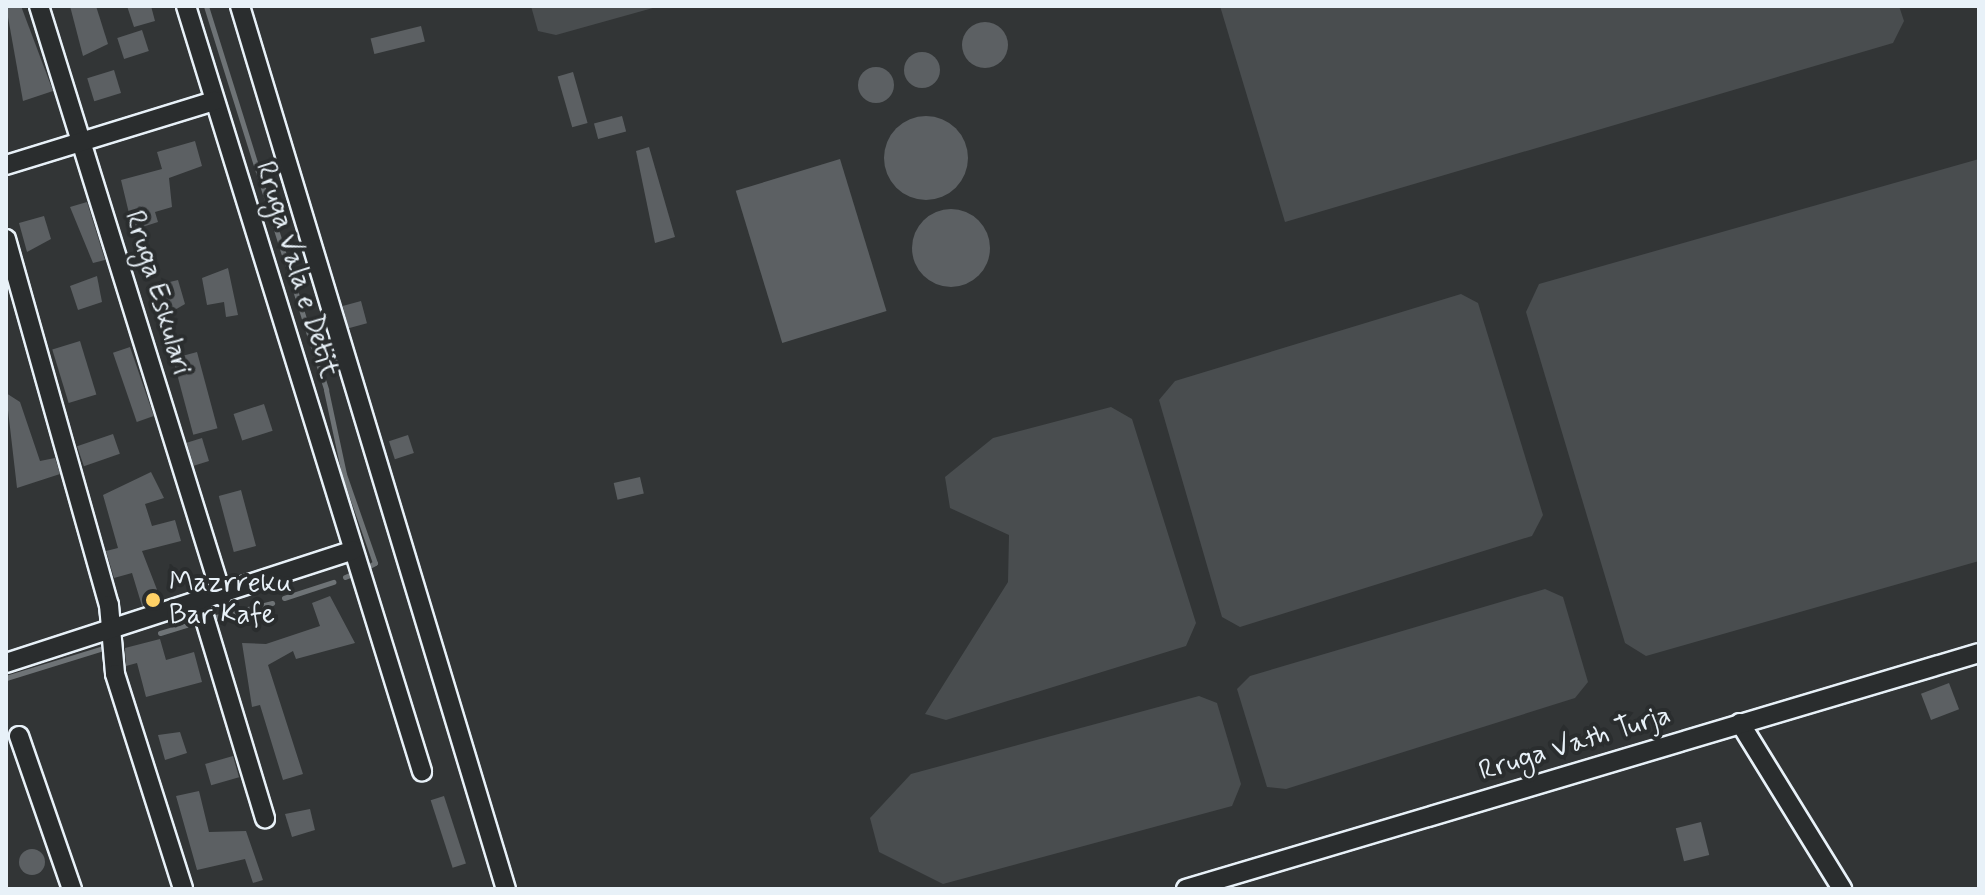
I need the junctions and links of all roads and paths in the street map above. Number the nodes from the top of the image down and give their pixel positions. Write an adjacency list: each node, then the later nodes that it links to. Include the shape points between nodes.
1 (39, 6): 5 (street, Rruga Eskulari)
2 (186, 6): 4 (street, Rruga Vala e Detit)
3 (240, 6): 21 (street)
4 (214, 101): 5 (street); 8 (street, Rruga Vala e Detit)
5 (82, 143): 6 (street); 9 (street, Rruga Eskulari)
6 (6, 165)
7 (6, 239): 11 (street, via 109,605)
8 (353, 550): 9 (street); 17 (street, Rruga Vala e Detit)
9 (222, 596): 10 (street)
10 (200, 603): 11 (street); 18 (street)
11 (109, 630): 14 (street); 20 (street, via 115,674)
12 (6, 642): 14 (street)
13 (1979, 653): 15 (street, Rruga Vath Turja)
14 (9, 662)
15 (1740, 723): 22 (street, Rruga Vath Turja); 23 (street)
16 (19, 736): 19 (street)
17 (422, 771)
18 (265, 818)
19 (72, 889)
20 (183, 889)
21 (506, 889)
22 (1186, 889)
23 (1842, 889)

